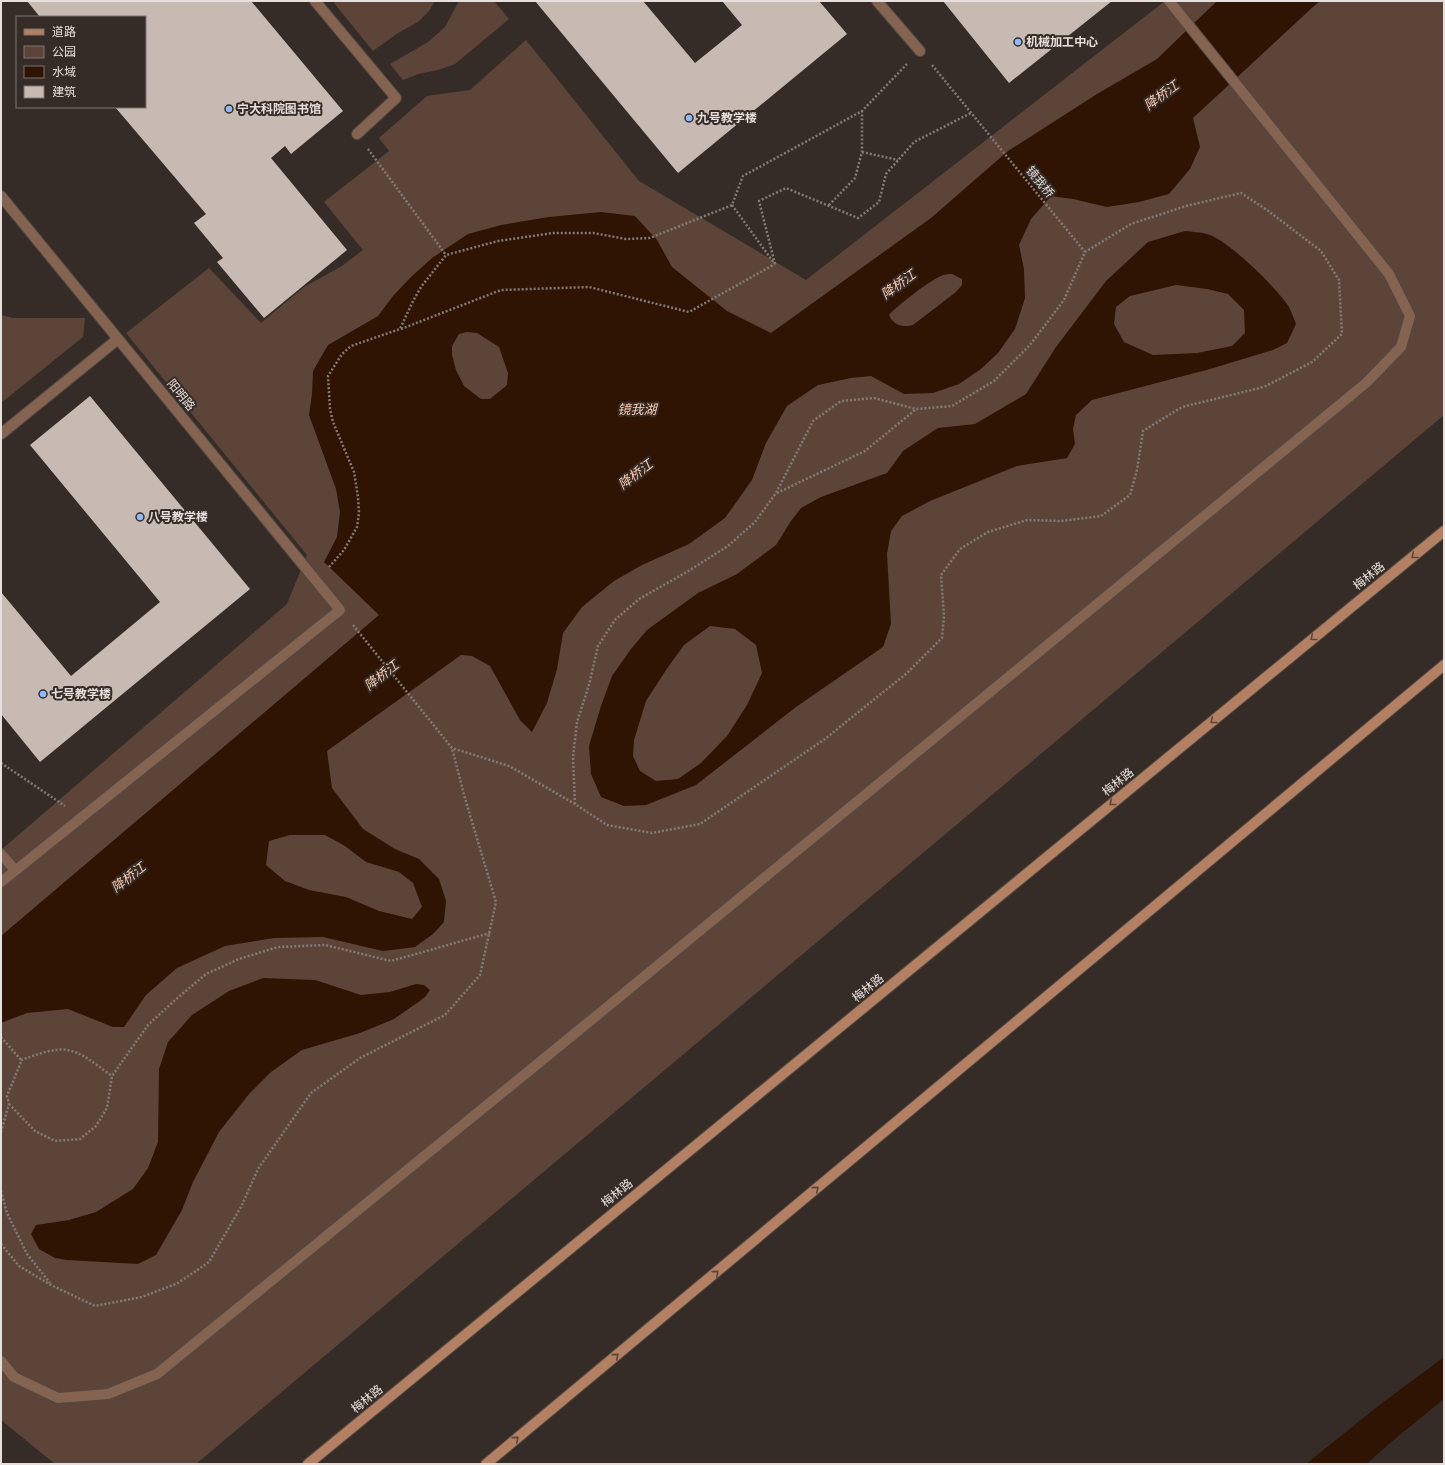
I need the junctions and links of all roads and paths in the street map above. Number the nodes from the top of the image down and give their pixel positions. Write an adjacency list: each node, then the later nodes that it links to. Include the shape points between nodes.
1 (315, 1): 7 (street, via 396,98)
2 (877, 1): 4 (street)
3 (1169, 1): 41 (street, via 1389,274 1410,316 1401,347 1366,383 157,1374 108,1394 58,1398 14,1377)
4 (920, 51): 5 (path); 6 (path, 镜我桥)
5 (862, 111): 8 (path); 11 (path, via 742,176)
6 (971, 113): 9 (path, via 914,142); 13 (path, 镜我桥)
7 (357, 134): 14 (path)
8 (862, 152): 9 (path); 12 (path, via 855,178)
9 (899, 160): 12 (path, via 886,174 879,202 858,218)
10 (1, 196): 17 (street, 阳明路)
11 (732, 205): 14 (path, via 650,238 626,239 593,233 553,233 498,241); 15 (path)
12 (829, 205): 15 (path, via 786,188 759,201)
13 (1085, 252): 18 (path, via 1064,300 1030,345 994,381 952,406); 27 (path, via 1131,224 1186,206 1241,193 1321,251 1339,280 1342,334 1312,362 1264,387 1182,407 1143,431 1130,495 1101,516 1061,521 1027,520 988,532 960,549 941,575 944,616 942,638 906,673 825,739 700,824 652,833 607,825)
14 (446, 255): 16 (path, via 421,287)
15 (775, 264): 16 (path, via 690,312 588,287 500,290)
16 (400, 329): 22 (path, via 351,346 339,358 328,376 330,409 354,472 359,514 356,528 344,550)
17 (118, 339): 19 (street); 22 (street, 阳明路)
18 (916, 409): 20 (path, via 865,451); 20 (path, via 874,398 841,401 813,421)
19 (1, 434)
20 (776, 493): 27 (path, via 755,522 728,546 639,599 615,620 598,646 577,722 573,757)
21 (1444, 531): 42 (main road, 梅林路, one-way to 42)
22 (317, 581): 28 (street, 阳明路, via 340,610)
23 (350, 622): 25 (path)
24 (1444, 665): 43 (main road, one-way to 24)
25 (452, 748): 27 (path, via 509,766); 32 (path, via 496,902)
26 (1, 763): 28 (path)
27 (575, 804)
28 (82, 817): 30 (street)
29 (1, 854): 30 (street)
30 (15, 870): 31 (street)
31 (1, 882)
32 (490, 933): 35 (path, via 391,961 325,945 278,947 239,959 206,974 174,1000 148,1025); 40 (path, via 480,975 445,1015 360,1058 311,1093 258,1169 242,1205 209,1262 178,1283 142,1297 95,1306)
33 (1, 1037): 34 (path)
34 (21, 1060): 35 (path, via 52,1050 73,1051); 36 (path, via 6,1096)
35 (112, 1076): 36 (path, via 107,1108 96,1126 80,1139 55,1141 35,1131)
36 (9, 1104): 37 (path)
37 (1, 1132)
38 (1, 1191): 40 (path, via 7,1213 27,1254)
39 (1, 1244): 40 (path, via 19,1266)
40 (51, 1285)
41 (1, 1361)
42 (308, 1464)
43 (486, 1464)

